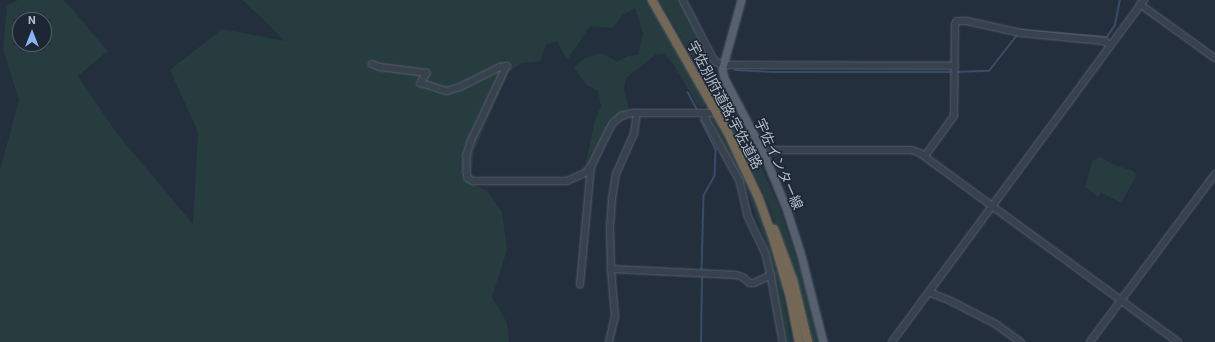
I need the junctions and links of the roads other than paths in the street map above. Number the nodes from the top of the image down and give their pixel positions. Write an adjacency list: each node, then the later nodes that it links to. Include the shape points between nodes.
1 (652, 0): 16 (highway, 宇佐別府道路;宇佐道路, via 728,133)
2 (683, 0): 8 (street, via 715,61)
3 (741, 0): 8 (main road, 宇佐インター線)
4 (1142, 2): 5 (street); 6 (street)
5 (1111, 45): 9 (street, via 1104,41 1021,33 959,21 955,25); 18 (street)
6 (1215, 58)
7 (372, 64): 15 (street, via 427,73 421,83 447,92 507,66 471,142 466,163 468,178 473,181 561,182 579,176)
8 (723, 65): 9 (street); 10 (main road, 宇佐インター線, via 724,78)
9 (955, 66): 14 (street, via 954,116)
10 (735, 99): 11 (street); 13 (main road, 宇佐インター線)
11 (728, 103)
12 (637, 113): 15 (street, via 627,114 613,123); 19 (street, via 634,134 614,184 610,228); 20 (street, via 708,113 706,119 740,181 748,216 766,254)
13 (763, 152): 14 (street, via 912,150); 28 (main road, 宇佐インター線, via 786,208 801,255)
14 (925, 156): 18 (street)
15 (591, 167): 21 (street)
16 (744, 168): 26 (highway, 宇佐別府道路;宇佐道路, via 773,238 790,296); 27 (highway, via 754,183 780,243 793,280)
17 (1215, 174): 23 (street)
18 (992, 206): 22 (street); 23 (street)
19 (611, 269): 20 (street, via 736,275 754,284); 24 (street, via 615,317)
20 (771, 275): 25 (street)
21 (580, 285)
22 (929, 292): 29 (street); 30 (street, via 996,324)
23 (1121, 300): 31 (street); 32 (street)
24 (609, 342)
25 (783, 342)
26 (799, 342)
27 (808, 342)
28 (823, 342)
29 (892, 342)
30 (1020, 342)
31 (1090, 342)
32 (1178, 342)

